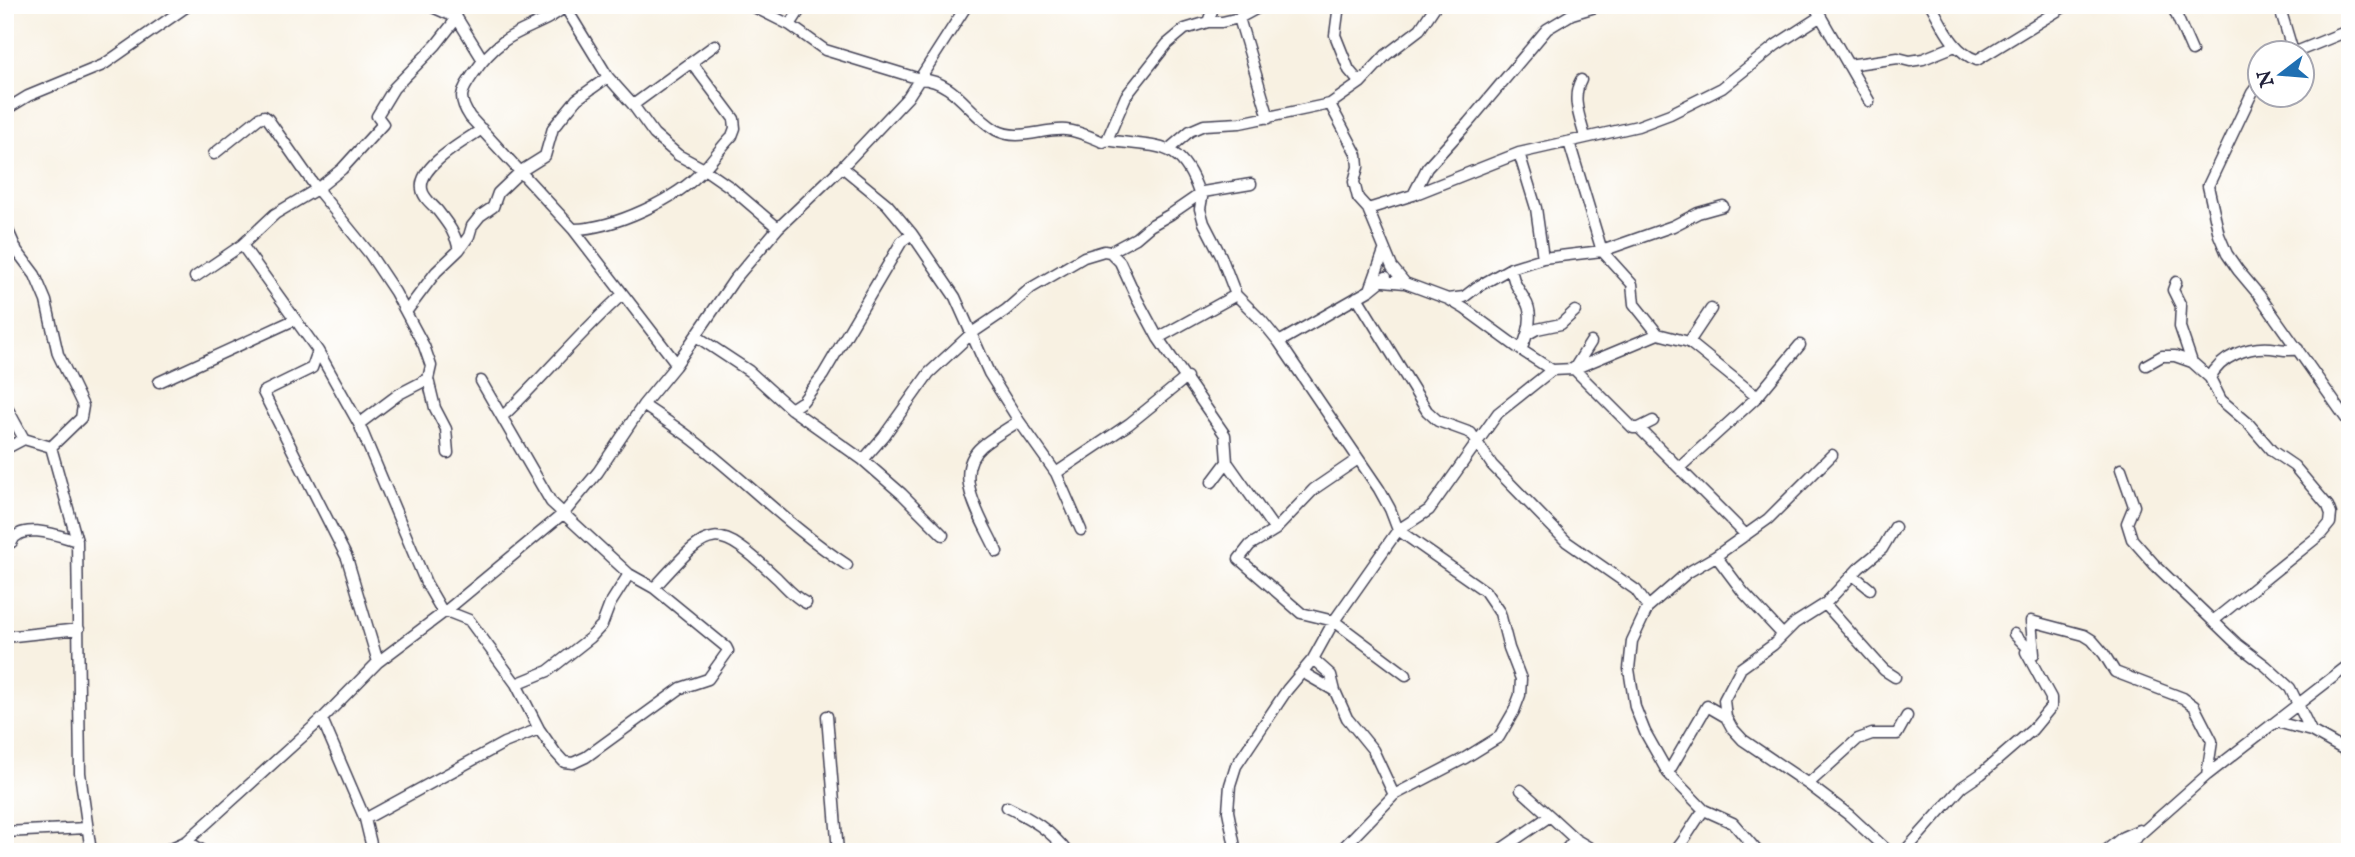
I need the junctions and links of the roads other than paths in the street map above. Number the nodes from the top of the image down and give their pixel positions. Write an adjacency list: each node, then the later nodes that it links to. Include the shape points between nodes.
1 (189, 5): 40 (street, via 103,65)
2 (428, 5): 19 (street)
3 (750, 5): 22 (street)
4 (803, 5): 22 (street)
5 (967, 5): 33 (street)
6 (1209, 5): 21 (street)
7 (1263, 5): 20 (street)
8 (1339, 5): 35 (street, via 1335,35)
9 (1436, 5): 35 (street, via 1420,29)
10 (1602, 5): 17 (street)
11 (1814, 5): 18 (street)
12 (1931, 5): 27 (street)
13 (2067, 5): 27 (street, via 1977,60)
14 (2172, 5): 28 (street)
15 (2279, 5): 24 (street)
16 (565, 6): 29 (street, via 505,40); 32 (street)
17 (1571, 10): 55 (street, via 1547,29 1427,168)
18 (1821, 16): 31 (street); 43 (street, via 1722,88 1638,126)
19 (457, 18): 29 (street); 53 (street, via 394,88 377,116 383,124)
20 (1239, 18): 21 (street); 41 (street)
21 (1208, 22): 44 (street, via 1185,29 1167,44 1126,96)
22 (790, 25): 33 (street, via 825,50)
23 (2350, 30): 25 (street)
24 (2290, 38)
25 (2316, 44)
26 (715, 45): 30 (street)
27 (1955, 46): 31 (street, via 1923,59)
28 (2192, 51)
29 (483, 60): 42 (street, via 462,90 461,100)
30 (692, 63): 38 (street); 50 (street, via 734,119 732,136)
31 (1848, 65): 36 (street)
32 (608, 77): 38 (street); 51 (street, via 577,99 553,128 545,156)
33 (920, 79): 44 (street, via 935,80 994,129 1007,134 1068,130); 49 (street)
34 (1581, 79): 43 (street, via 1576,102)
35 (1360, 83): 37 (street)
36 (1870, 101)
37 (1330, 104): 41 (street); 57 (street, via 1357,155 1354,182 1358,198)
38 (633, 105): 50 (street, via 654,134)
39 (2246, 105): 94 (street, via 2208,186 2213,213 2227,254)
40 (5, 110)
41 (1269, 118): 46 (street, via 1204,125)
42 (482, 129): 51 (street); 63 (street, via 434,163 422,182 424,194 456,236)
43 (1585, 137): 45 (street)
44 (1107, 140): 46 (street)
45 (1569, 142): 47 (street); 66 (street)
46 (1169, 149): 54 (street, via 1192,173 1199,193)
47 (1519, 153): 55 (street); 67 (street, via 1536,208)
48 (214, 154): 53 (street, via 264,116)
49 (842, 167): 59 (street); 61 (street, via 887,204)
50 (704, 169): 59 (street); 60 (street, via 629,218 593,229)
51 (521, 171): 60 (street); 63 (street, via 472,226)
52 (1251, 184): 54 (street)
53 (317, 189): 62 (street, via 275,214); 83 (street, via 369,253)
54 (1203, 192): 64 (street); 76 (street, via 1200,209 1204,223)
55 (1413, 195): 57 (street)
56 (1723, 206): 66 (street)
57 (1368, 209): 65 (street)
58 (5, 224): 121 (street, via 35,275 58,354 83,406 81,418)
59 (778, 228): 88 (street, via 734,280)
60 (573, 229): 75 (street)
61 (912, 234): 85 (street, via 955,297); 112 (street, via 902,241 823,376)
62 (242, 245): 70 (street); 84 (street)
63 (459, 250): 83 (street)
64 (1110, 251): 85 (street, via 1084,257 1056,273); 89 (street)
65 (1384, 251): 68 (street); 74 (street)
66 (1602, 251): 67 (street); 87 (street, via 1632,284 1634,304)
67 (1543, 258): 69 (street)
68 (1392, 267): 71 (street); 73 (street)
69 (1511, 268): 78 (street); 86 (street, via 1515,287 1530,313)
70 (195, 278)
71 (1384, 281): 73 (street); 74 (street)
72 (2176, 282): 96 (street, via 2173,290 2182,309 2180,327)
73 (1405, 283): 79 (street)
74 (1370, 290): 77 (street)
75 (623, 293): 100 (street); 113 (street)
76 (1236, 295): 89 (street); 90 (street)
77 (1357, 297): 90 (street); 120 (street, via 1427,411 1438,421 1471,433)
78 (1464, 297): 79 (street); 80 (street)
79 (1448, 299): 80 (street)
80 (1465, 309): 95 (street)
81 (1711, 309): 92 (street)
82 (1575, 311): 86 (street, via 1561,324)
83 (406, 312): 106 (street, via 431,366)
84 (294, 320): 97 (street); 108 (street)
85 (972, 333): 114 (street, via 989,373); 126 (street, via 929,373)
86 (1528, 334): 95 (street)
87 (1658, 334): 92 (street); 102 (street)
88 (696, 336): 100 (street); 112 (street, via 749,371)
89 (1158, 338): 104 (street)
90 (1279, 342): 125 (street)
91 (1591, 342): 102 (street)
92 (1689, 342): 109 (street)
93 (1800, 345): 109 (street)
94 (2298, 349): 105 (street, via 2241,351); 117 (street)
95 (1521, 350): 103 (street)
96 (2189, 350): 98 (street); 99 (street)
97 (318, 351): 116 (street); 158 (street, via 312,368 264,392 346,558)
98 (2175, 356): 99 (street); 101 (street, via 2162,356)
99 (2192, 362): 105 (street)
100 (676, 363): 111 (street)
101 (2146, 365)
102 (1574, 369): 103 (street); 118 (street, via 1629,425)
103 (1552, 370): 120 (street, via 1498,414)
104 (1187, 377): 127 (street, via 1224,435); 130 (street, via 1129,424)
105 (2210, 378): 153 (street, via 2221,400 2272,451 2294,466 2331,514 2321,534)
106 (428, 379): 116 (street); 123 (street, via 446,429)
107 (481, 381): 113 (street)
108 (159, 382)
109 (1757, 397): 128 (street)
110 (5, 404): 119 (street)
111 (643, 405): 132 (street); 143 (street, via 688,436)
112 (791, 409): 126 (street)
113 (503, 416): 132 (street, via 551,502)
114 (1019, 421): 130 (street); 141 (street, via 982,447 968,471 969,490)
115 (1653, 421): 118 (street)
116 (359, 424): 151 (street, via 426,583 441,609)
117 (2350, 424)
118 (1639, 428): 128 (street)
119 (24, 439): 121 (street); 122 (street)
120 (1477, 442): 136 (street, via 1429,510); 150 (street, via 1492,465 1567,542 1636,590)
121 (51, 447): 139 (street)
122 (5, 449)
123 (448, 453)
124 (1832, 455): 138 (street)
125 (1358, 458): 135 (street, via 1314,489); 136 (street)
126 (863, 460): 137 (street)
127 (1227, 462): 131 (street); 135 (street)
128 (1679, 468): 138 (street)
129 (2121, 469): 153 (street, via 2134,506 2127,523 2132,539)
130 (1056, 473): 134 (street)
131 (1212, 482)
132 (564, 513): 144 (street); 151 (street)
133 (1895, 527): 145 (street, via 1882,549)
134 (1081, 530)
135 (1275, 530): 152 (street, via 1250,545 1239,559 1301,613)
136 (1398, 530): 152 (street); 178 (street, via 1485,592 1500,613 1521,679 1514,711 1499,737)
137 (943, 535)
138 (1746, 535): 142 (street)
139 (77, 541): 140 (street, via 45,532 21,532); 154 (street)
140 (12, 542)
141 (997, 552)
142 (1716, 556): 150 (street, via 1687,573); 155 (street)
143 (846, 565)
144 (629, 575): 146 (street); 163 (street, via 590,638 548,670)
145 (1853, 575): 147 (street); 149 (street)
146 (654, 588): 148 (street, via 687,552 717,536 749,551); 171 (street, via 726,646 726,655 708,679 681,688 573,763 564,762)
147 (1870, 589)
148 (806, 603)
149 (1825, 604): 155 (street); 162 (street)
150 (1648, 607): 174 (street, via 1632,641 1629,669 1635,707)
151 (447, 610): 158 (street); 163 (street, via 469,620)
152 (1334, 621): 157 (street); 161 (street)
153 (2213, 621): 165 (street, via 2290,688)
154 (79, 629): 156 (street); 183 (street, via 80,773)
155 (1783, 635): 168 (street, via 1741,668 1724,700)
156 (5, 638)
157 (1313, 659): 160 (street); 164 (street, via 1331,676)
158 (379, 662): 169 (street)
159 (2350, 664): 165 (street)
160 (1302, 672): 164 (street); 195 (street, via 1236,766 1228,811)
161 (1406, 675)
162 (1895, 677)
163 (516, 684): 171 (street)
164 (1335, 691): 178 (street, via 1347,718 1373,750)
165 (2299, 703): 170 (street); 172 (street)
166 (827, 716): 193 (street)
167 (1907, 716): 176 (street, via 1897,734 1858,739)
168 (1726, 717): 174 (street, via 1707,706); 176 (street, via 1743,740)
169 (322, 719): 182 (street); 187 (street)
170 (2277, 722): 172 (street); 175 (street)
171 (539, 729): 182 (street, via 504,743)
172 (2311, 732): 173 (street)
173 (2350, 752)
174 (1668, 773): 180 (street)
175 (2207, 775): 184 (street); 203 (street, via 2212,741 2194,706 2115,672 2084,635 2031,621 2034,654 2014,634 2051,698 2051,708 2032,730 1962,787)
176 (1808, 784): 202 (street)
177 (1521, 790): 181 (street)
178 (1394, 795): 196 (street)
179 (1007, 807): 194 (street, via 1057,837)
180 (1704, 810): 200 (street); 201 (street, via 1733,823)
181 (1550, 816): 186 (street); 197 (street)
182 (365, 819): 192 (street)
183 (87, 828): 185 (street); 189 (street)
184 (2145, 828): 188 (street); 204 (street)
185 (5, 832)
186 (1575, 839): 198 (street); 199 (street)
187 (187, 841): 190 (street); 191 (street)
188 (2125, 850)
189 (91, 852)
190 (162, 852)
191 (205, 852)
192 (373, 852)
193 (838, 852)
194 (1067, 852)
195 (1236, 852)
196 (1339, 852)
197 (1497, 852)
198 (1564, 852)
199 (1597, 852)
200 (1674, 852)
201 (1758, 852)
202 (1889, 852)
203 (1904, 852)
204 (2104, 852)

